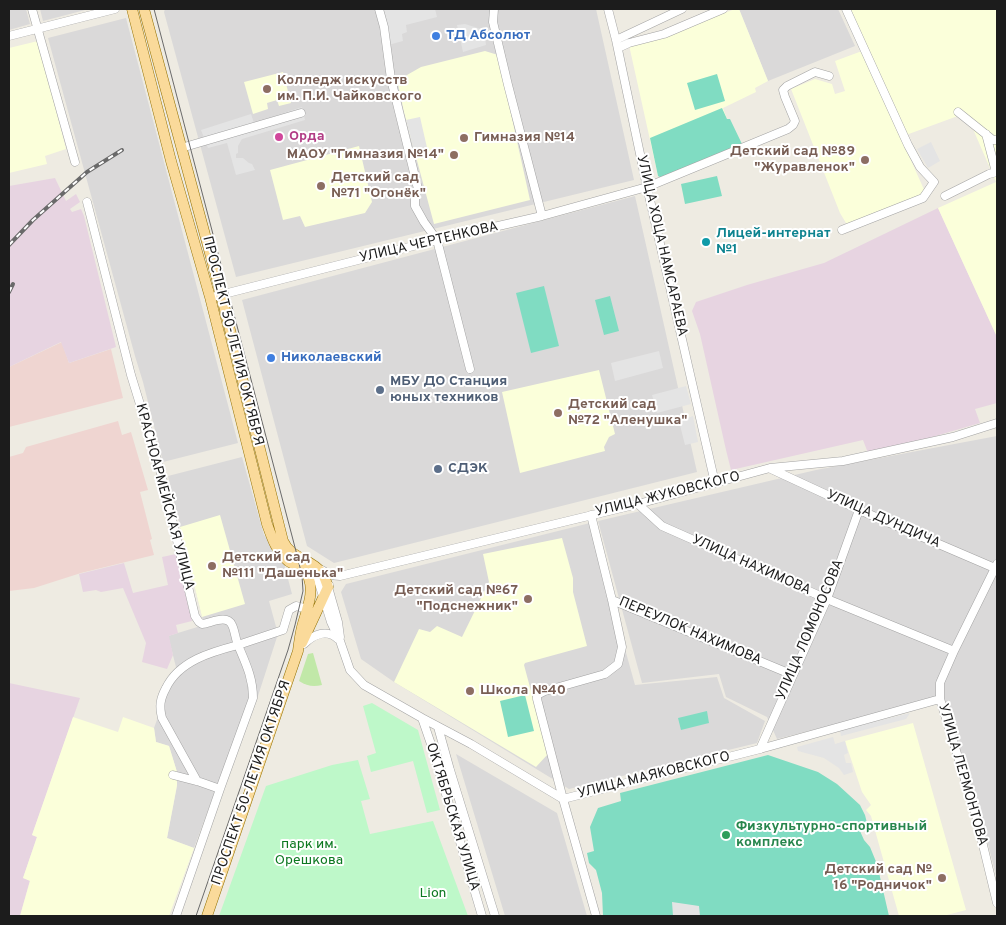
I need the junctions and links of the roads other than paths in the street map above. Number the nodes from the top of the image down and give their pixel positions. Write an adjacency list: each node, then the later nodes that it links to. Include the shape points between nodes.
1 (32, 9): 11 (street)
2 (115, 9): 11 (street)
3 (132, 9): 29 (main road, ПРОСПЕКТ 50-ЛЕТИЯ ОКТЯБРЯ)
4 (144, 9): 19 (main road, ПРОСПЕКТ 50-ЛЕТИЯ ОКТЯБРЯ)
5 (379, 9): 27 (street, via 391,79 418,188 415,206)
6 (494, 9): 25 (street, via 493,22)
7 (608, 9): 13 (street, УЛИЦА ХОЦА НАМСАРАЕВА)
8 (682, 9): 13 (street)
9 (723, 9): 13 (street, via 664,34)
10 (846, 9): 26 (street, via 908,145 920,167 934,182 923,198)
11 (38, 28): 12 (street); 20 (street)
12 (9, 36)
13 (617, 44): 22 (street, УЛИЦА ХОЦА НАМСАРАЕВА)
14 (829, 76): 22 (street, УЛИЦА ЧЕРТЕНКОВА, via 815,72 783,90 796,121 788,129)
15 (958, 112): 17 (street)
16 (300, 113): 19 (street)
17 (986, 134): 18 (street); 21 (street)
18 (997, 140)
19 (181, 148): 28 (main road, ПРОСПЕКТ 50-ЛЕТИЯ ОКТЯБРЯ)
20 (75, 162)
21 (997, 172): 23 (street)
22 (647, 187): 25 (street, УЛИЦА ЧЕРТЕНКОВА); 33 (street, УЛИЦА ХОЦА НАМСАРАЕВА)
23 (945, 196)
24 (87, 202): 47 (street, КРАСНОАРМЕЙСКАЯ УЛИЦА, via 198,622 226,620 231,623)
25 (542, 216): 27 (street, УЛИЦА ЧЕРТЕНКОВА)
26 (842, 230)
27 (437, 240): 28 (street, УЛИЦА ЧЕРТЕНКОВА); 30 (street)
28 (221, 294): 29 (street, УЛИЦА ЧЕРТЕНКОВА); 39 (main road, ПРОСПЕКТ 50-ЛЕТИЯ ОКТЯБРЯ, via 283,541 293,554)
29 (210, 298): 37 (main road, ПРОСПЕКТ 50-ЛЕТИЯ ОКТЯБРЯ, via 273,542 289,561)
30 (470, 369)
31 (997, 423): 32 (street, УЛИЦА ЖУКОВСКОГО, via 953,437 843,461)
32 (770, 468): 33 (street, УЛИЦА ЖУКОВСКОГО); 35 (street, УЛИЦА ДУНДИЧА)
33 (715, 483): 34 (street, УЛИЦА ЖУКОВСКОГО)
34 (638, 504): 36 (street, УЛИЦА ЖУКОВСКОГО); 43 (street, УЛИЦА НАХИМОВА, via 662,526)
35 (859, 510): 38 (street, УЛИЦА ДУНДИЧА); 43 (street, УЛИЦА ЛОМОНОСОВА)
36 (591, 515): 40 (street, УЛИЦА ЖУКОВСКОГО); 44 (street, ПЕРЕУЛОК НАХИМОВА)
37 (300, 567): 42 (street, via 316,577); 45 (main road, ПРОСПЕКТ 50-ЛЕТИЯ ОКТЯБРЯ, via 309,580)
38 (996, 567): 49 (street, УЛИЦА ЛЕРМОНТОВА)
39 (317, 568): 40 (street, via 329,575); 41 (main road, ПРОСПЕКТ 50-ЛЕТИЯ ОКТЯБРЯ)
40 (340, 576): 41 (street)
41 (328, 587): 42 (main road, ПРОСПЕКТ 50-ЛЕТИЯ ОКТЯБРЯ); 46 (street)
42 (323, 598): 46 (street); 48 (main road, ПРОСПЕКТ 50-ЛЕТИЯ ОКТЯБРЯ)
43 (827, 599): 49 (street, УЛИЦА НАХИМОВА); 50 (street, УЛИЦА ЛОМОНОСОВА)
44 (612, 600): 50 (street, ПЕРЕУЛОК НАХИМОВА); 60 (street, УЛИЦА МАЯКОВСКОГО, via 622,647 618,664 605,674 537,695)
45 (308, 609): 47 (street, via 296,606 289,610 283,630); 48 (main road, ПРОСПЕКТ 50-ЛЕТИЯ ОКТЯБРЯ)
46 (340, 642): 48 (street, via 333,635 320,634 310,638); 52 (street, via 350,670 364,685)
47 (238, 645): 58 (street, via 205,655 185,666 168,684 161,700 162,718); 59 (street, via 253,685 253,698)
48 (298, 651): 65 (main road, ПРОСПЕКТ 50-ЛЕТИЯ ОКТЯБРЯ)
49 (954, 651): 51 (street, УЛИЦА ЛЕРМОНТОВА, via 940,683)
50 (793, 675): 54 (street, УЛИЦА ЛОМОНОСОВА)
51 (940, 699): 54 (street, УЛИЦА МАЯКОВСКОГО); 63 (street, УЛИЦА ЛЕРМОНТОВА, via 975,812)
52 (422, 718): 53 (street); 56 (street, ОКТЯБРЬСКАЯ УЛИЦА)
53 (438, 726): 55 (street, ОКТЯБРЬСКАЯ УЛИЦА); 60 (street)
54 (760, 749): 60 (street, УЛИЦА МАЯКОВСКОГО)
55 (450, 770): 56 (street); 61 (street, ОКТЯБРЬСКАЯ УЛИЦА)
56 (439, 773): 62 (street, ОКТЯБРЬСКАЯ УЛИЦА)
57 (173, 775): 58 (street)
58 (197, 781): 59 (street)
59 (220, 789): 64 (street)
60 (563, 799): 68 (street)
61 (468, 830): 62 (street); 67 (street, ОКТЯБРЬСКАЯ УЛИЦА)
62 (457, 833): 66 (street, ОКТЯБРЬСКАЯ УЛИЦА)
63 (997, 903)
64 (176, 916)
65 (207, 916)
66 (482, 916)
67 (495, 916)
68 (596, 916)

